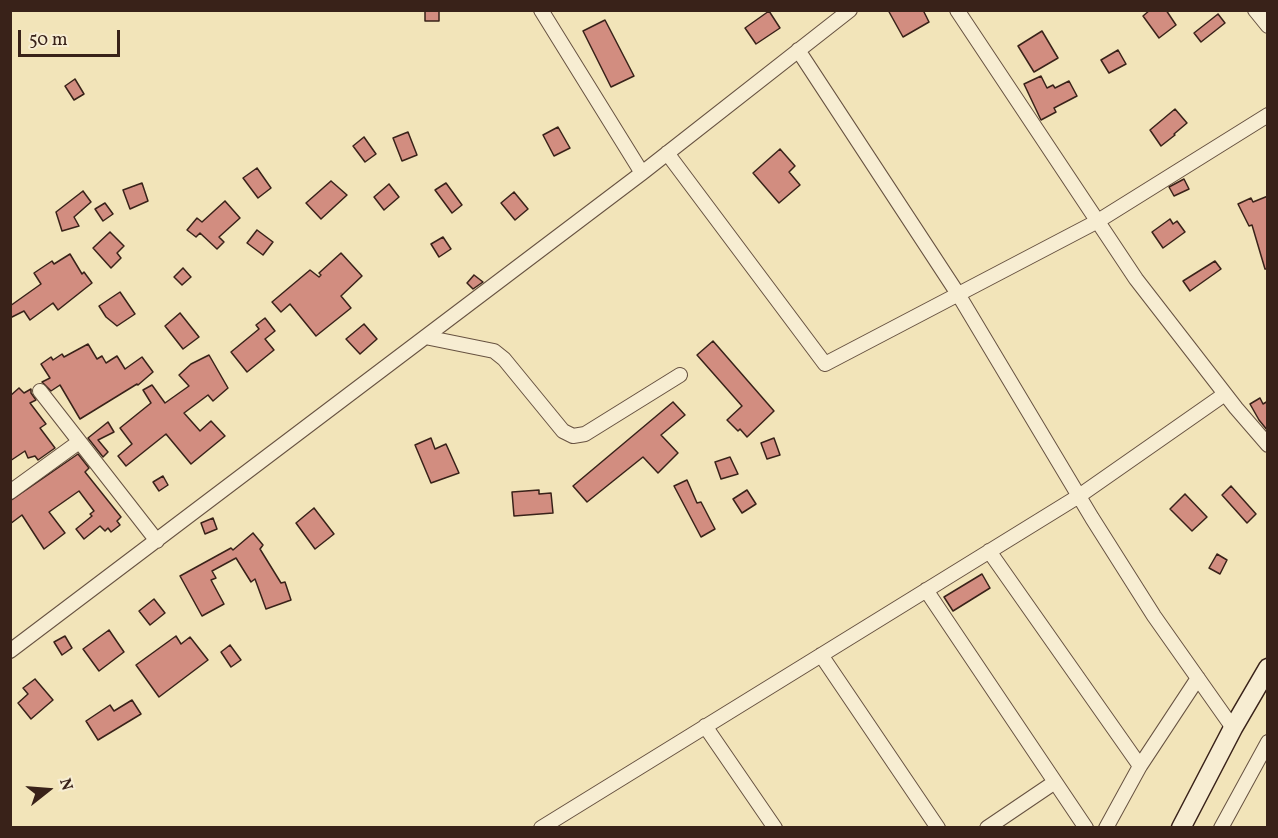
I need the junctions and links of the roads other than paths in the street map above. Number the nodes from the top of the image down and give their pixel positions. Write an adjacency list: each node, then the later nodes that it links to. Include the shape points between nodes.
1 (541, 10): 9 (street)
2 (850, 10): 6 (street)
3 (957, 10): 10 (street)
4 (1255, 10): 5 (street)
5 (1268, 26)
6 (798, 50): 8 (street); 11 (street)
7 (1268, 115): 10 (street)
8 (667, 153): 9 (street); 11 (street, via 825,364)
9 (642, 172): 12 (street)
10 (1098, 221): 11 (street); 15 (street, via 1136,279)
11 (958, 294): 19 (street)
12 (425, 338): 13 (street, via 494,351 563,431 573,436 585,434); 20 (street)
13 (680, 375)
14 (40, 391): 16 (street)
15 (1225, 394): 17 (street); 19 (street)
16 (79, 442): 18 (street); 20 (street)
17 (1268, 445)
18 (10, 492)
19 (1079, 496): 21 (street); 26 (street)
20 (157, 541): 23 (street)
21 (989, 551): 22 (street); 30 (street)
22 (926, 590): 24 (street); 31 (street)
23 (11, 649)
24 (821, 655): 27 (street); 34 (street)
25 (1268, 668): 28 (main road)
26 (1198, 678): 28 (street); 30 (street)
27 (705, 726): 32 (street); 33 (street)
28 (1233, 728): 38 (main road)
29 (1268, 741): 39 (street)
30 (1140, 766): 37 (street)
31 (1055, 782): 35 (street); 36 (street)
32 (541, 828)
33 (775, 828)
34 (938, 828)
35 (987, 828)
36 (1086, 828)
37 (1106, 828)
38 (1181, 828)
39 (1221, 828)

